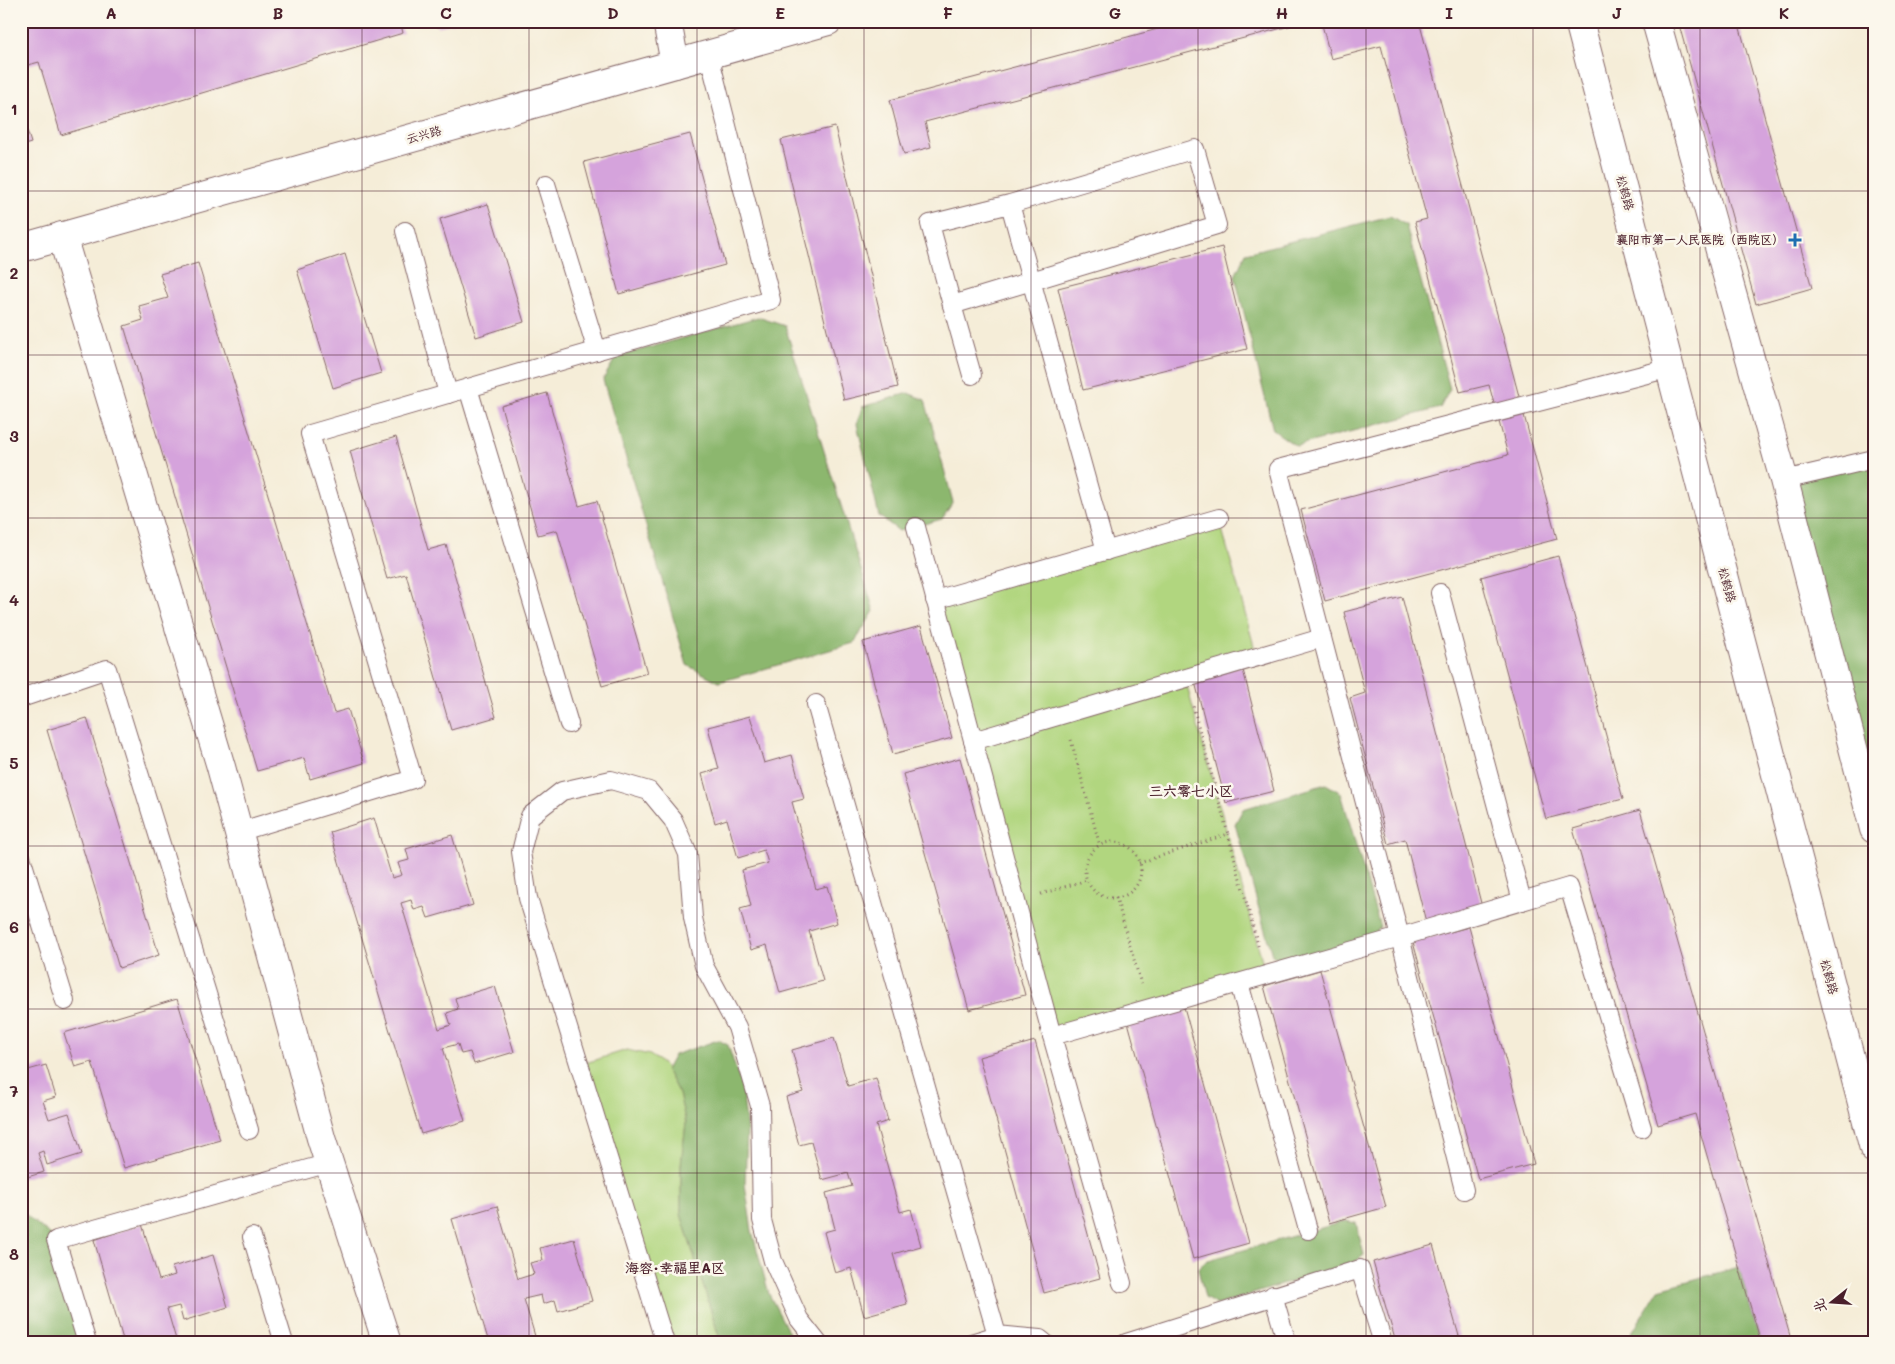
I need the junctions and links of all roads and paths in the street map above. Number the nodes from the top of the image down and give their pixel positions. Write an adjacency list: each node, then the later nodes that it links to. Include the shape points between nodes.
1 (667, 21): 6 (main road)
2 (828, 21): 5 (main road, 云兴路)
3 (1579, 21): 15 (main road, 松鹤路)
4 (1656, 21): 20 (main road)
5 (709, 55): 6 (main road, 云兴路); 14 (lane, via 772,300)
6 (675, 64): 10 (main road, 云兴路)
7 (546, 184): 14 (lane)
8 (1010, 204): 12 (lane); 12 (lane, via 1195,150 1217,225); 13 (lane, via 930,224)
9 (405, 230): 18 (lane)
10 (62, 236): 11 (main road, 云兴路); 34 (main road)
11 (21, 248)
12 (1030, 281): 13 (lane); 23 (lane)
13 (952, 304): 16 (lane)
14 (597, 350): 17 (lane)
15 (1670, 368): 26 (lane, via 1278,469); 51 (main road, 松鹤路)
16 (972, 375)
17 (468, 388): 18 (lane); 31 (lane)
18 (448, 394): 34 (lane, via 310,434 413,779)
19 (1874, 460): 20 (lane)
20 (1784, 480): 33 (main road)
21 (1219, 518): 23 (lane)
22 (916, 527): 25 (lane)
23 (1106, 551): 25 (lane)
24 (1440, 593): 42 (lane)
25 (935, 600): 32 (lane)
26 (1322, 638): 27 (lane); 43 (lane)
27 (1185, 678): 30 (lane); 35 (path)
28 (21, 698): 50 (lane, via 107,669)
29 (816, 704): 58 (lane)
30 (1064, 714): 32 (lane); 36 (path)
31 (568, 724)
32 (973, 741): 41 (lane)
33 (1874, 829)
34 (238, 832): 52 (main road)
35 (1228, 834): 38 (path); 44 (path)
36 (1100, 846): 38 (path, via 1115,842 1124,844 1138,857); 39 (path, via 1086,862)
37 (21, 857): 46 (lane)
38 (1139, 863): 40 (path, via 1141,874 1138,883)
39 (1087, 880): 40 (path, via 1099,894); 41 (path)
40 (1116, 898): 47 (path)
41 (1016, 901): 48 (lane)
42 (1522, 901): 43 (lane); 49 (lane, via 1569,887)
43 (1400, 937): 44 (lane); 53 (lane)
44 (1266, 975): 45 (lane)
45 (1239, 983): 47 (lane); 54 (lane)
46 (65, 1001)
47 (1148, 1009): 48 (lane)
48 (1052, 1036): 56 (lane)
49 (1642, 1128)
50 (249, 1130)
51 (1874, 1149)
52 (329, 1163): 59 (lane, via 56,1240); 61 (main road)
53 (1464, 1190)
54 (1308, 1230)
55 (252, 1237): 60 (lane)
56 (1122, 1283)
57 (1273, 1295): 66 (lane); 67 (lane); 68 (lane, via 1360,1269)
58 (997, 1335): 64 (lane); 65 (lane, via 1040,1339)
59 (87, 1343)
60 (284, 1343)
61 (387, 1343)
62 (665, 1343): 63 (lane, via 528,898 521,852 530,816 562,791 611,780 649,791 673,820 688,854 693,918 704,966 737,1027 760,1106 762,1220 771,1252 799,1318)
63 (818, 1343)
64 (972, 1343)
65 (1045, 1343)
66 (1126, 1343)
67 (1287, 1343)
68 (1383, 1343)

